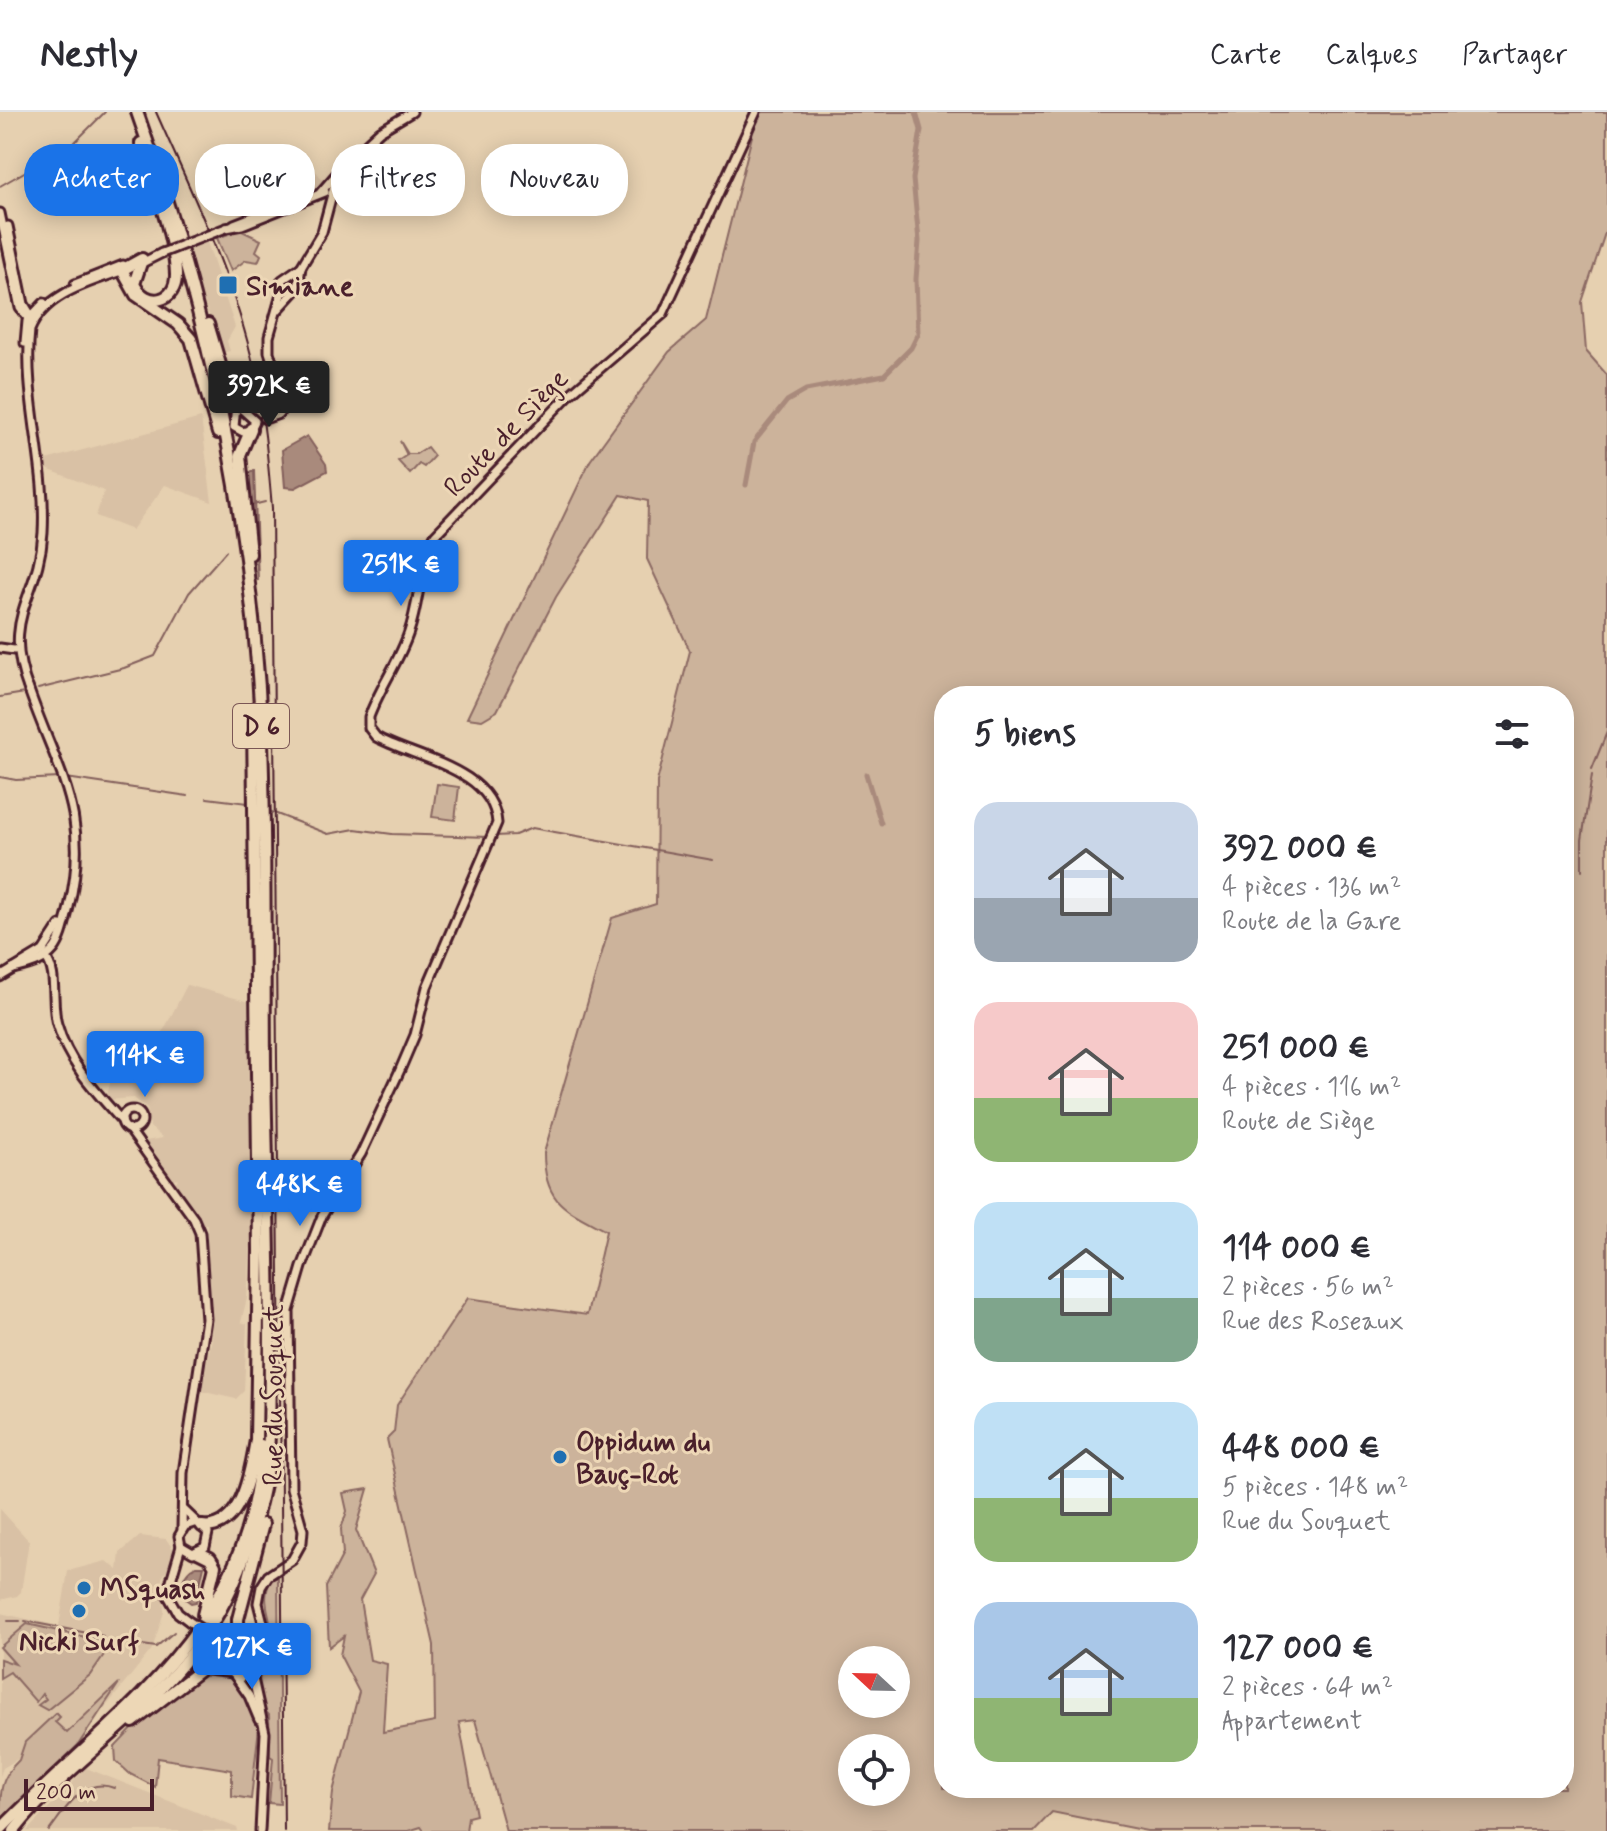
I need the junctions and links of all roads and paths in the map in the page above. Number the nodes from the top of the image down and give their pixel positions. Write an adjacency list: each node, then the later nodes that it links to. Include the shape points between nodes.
1 (129, 112): 6 (highway, D 6)
2 (137, 112): 7 (highway, D 6)
3 (403, 112): 8 (main road, via 352,149)
4 (412, 112): 8 (main road, via 357,149)
5 (756, 112): 32 (main road, Route de Siège, via 663,314 568,396 432,541 408,635 374,703 369,728 386,742 466,777 489,796 497,823)
6 (140, 140): 18 (highway, D 6, via 175,264 169,296 148,300 139,293 134,284); 27 (highway, D 6, via 192,309)
7 (148, 144)
8 (329, 190): 9 (main road); 19 (main road, via 332,203 322,232)
9 (315, 195)
10 (0, 213): 24 (main road); 24 (main road, via 20,308)
11 (171, 216): 25 (highway)
12 (171, 216): 30 (highway, D 6, via 216,386 240,517)
13 (252, 216): 17 (main road)
14 (264, 216): 16 (main road)
15 (265, 216): 17 (main road)
16 (255, 218)
17 (226, 228): 18 (main road, bridge)
18 (142, 261): 20 (highway); 24 (main road, via 61,290)
19 (301, 267): 21 (main road); 22 (main road)
20 (122, 270): 24 (main road, via 63,294); 27 (highway, D 6, via 136,295 191,339)
21 (290, 276): 22 (main road); 23 (main road, via 282,280)
22 (298, 282): 23 (main road, via 297,291)
23 (286, 292): 26 (main road, via 270,329 269,352 285,403 279,414)
24 (30, 316): 29 (main road, via 43,537 14,623)
25 (236, 404): 26 (main road); 26 (main road, via 234,427 243,432)
26 (258, 422): 30 (highway, via 240,455)
27 (218, 433): 38 (highway, D 6, via 239,559 254,728)
28 (0, 647): 29 (main road)
29 (15, 647): 31 (main road); 31 (main road)
30 (257, 684): 39 (highway, D 6, via 262,742)
31 (29, 691): 33 (main road, via 77,818)
32 (491, 836): 44 (main road, Rue du Souquet, via 427,987 409,1050 361,1154 322,1216 289,1311 291,1488 303,1530 296,1555 261,1587 258,1603)
33 (74, 888): 34 (main road); 34 (main road, via 58,944)
34 (41, 958): 35 (main road); 36 (main road, via 51,965 53,1007 62,1040 76,1065)
35 (0, 977)
36 (121, 1117): 37 (main road); 37 (main road, via 129,1111 138,1113 141,1122)
37 (133, 1132): 40 (main road, via 200,1233 206,1319 183,1473)
38 (259, 1251): 41 (highway, via 259,1377 251,1469 231,1514 213,1527); 49 (highway, via 260,1454 246,1529 224,1587 199,1629)
39 (268, 1355): 45 (highway, via 273,1389 271,1459 261,1536 238,1619); 51 (highway, via 268,1463 254,1531 231,1593 174,1675)
40 (183, 1508): 41 (main road); 42 (main road)
41 (198, 1524): 42 (main road); 43 (main road, via 208,1533 208,1543)
42 (182, 1529): 43 (main road)
43 (189, 1550): 45 (main road, bridge, via 178,1560 167,1594 178,1613); 49 (highway, via 210,1558 215,1566 205,1611 177,1654)
44 (267, 1638): 45 (main road, via 263,1646); 46 (main road)
45 (240, 1650): 46 (main road); 47 (main road)
46 (258, 1662): 48 (main road)
47 (232, 1673): 48 (main road); 50 (main road, via 249,1696); 51 (highway, via 210,1667 198,1670)
48 (252, 1674): 50 (main road, via 265,1723)
49 (128, 1709): 52 (highway)
50 (265, 1746): 54 (main road)
51 (62, 1778): 53 (highway)
52 (0, 1830)
53 (14, 1831)
54 (260, 1831)

